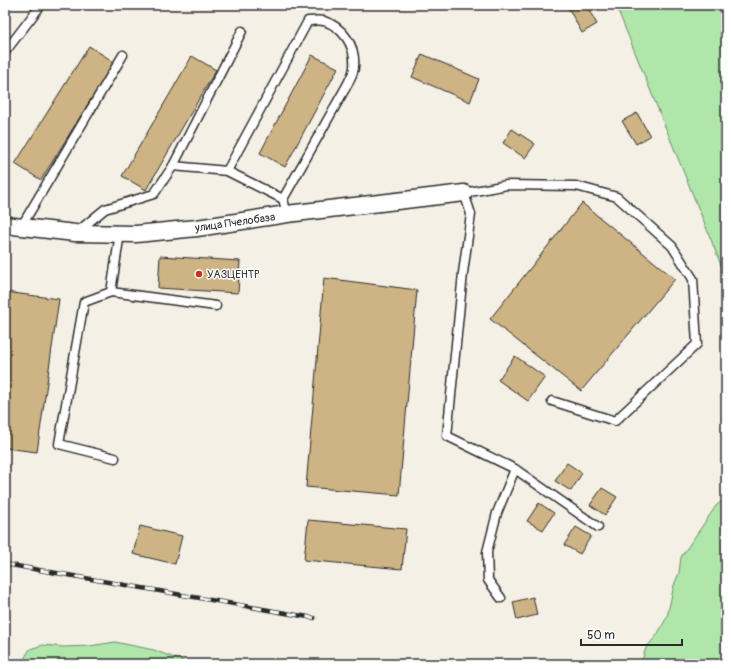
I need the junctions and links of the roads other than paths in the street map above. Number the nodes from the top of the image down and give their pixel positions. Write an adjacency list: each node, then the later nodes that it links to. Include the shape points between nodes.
1 (41, 5): 3 (lane)
2 (242, 31): 5 (lane)
3 (5, 52)
4 (123, 55): 11 (lane)
5 (173, 166): 6 (lane); 12 (lane, via 154,194 105,209)
6 (227, 170): 8 (lane); 8 (lane, via 308,21 323,21 339,29 349,40 354,55 354,68 346,87)
7 (464, 193): 9 (street, улица Пчелобаза); 16 (lane, via 507,185 576,186 617,197 672,246 693,279 696,344 615,421); 18 (lane, via 471,214 462,273 447,436)
8 (283, 199): 9 (lane)
9 (287, 214): 13 (street, улица Пчелобаза, via 197,228)
10 (5, 225): 11 (street, улица Пчелобаза)
11 (22, 227): 12 (street, улица Пчелобаза)
12 (75, 233): 13 (street, улица Пчелобаза)
13 (120, 234): 14 (lane)
14 (111, 292): 15 (lane); 17 (lane, via 84,302 59,444)
15 (216, 306)
16 (552, 401)
17 (115, 458)
18 (515, 469): 19 (lane); 20 (lane, via 497,513 487,552 488,580)
19 (598, 527)
20 (501, 598)

